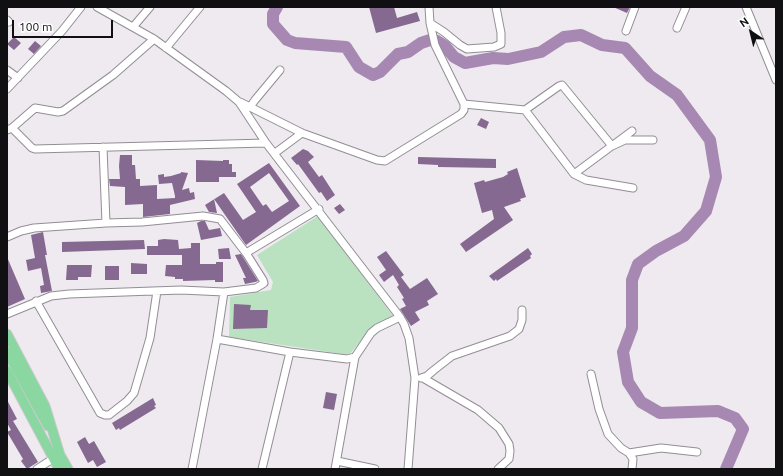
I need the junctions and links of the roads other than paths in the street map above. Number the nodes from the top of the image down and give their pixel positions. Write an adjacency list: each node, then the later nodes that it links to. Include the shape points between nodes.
1 (81, 7): 18 (street)
2 (97, 7): 11 (street)
3 (150, 7): 11 (street)
4 (200, 7): 15 (street)
5 (429, 7): 10 (street)
6 (496, 7): 10 (street, via 501,44 494,47 467,49)
7 (635, 7): 13 (street)
8 (686, 7): 12 (street)
9 (746, 7): 19 (street)
10 (430, 23): 22 (street, via 435,45)
11 (133, 27): 14 (street)
12 (677, 28)
13 (626, 31)
14 (154, 39): 15 (street); 25 (street, via 114,75 63,111 35,108)
15 (166, 48): 21 (street)
16 (7, 70): 18 (street)
17 (280, 70): 23 (street)
18 (18, 78): 20 (street)
19 (776, 80)
20 (7, 89)
21 (239, 102): 23 (street); 29 (street)
22 (464, 104): 24 (street); 27 (street, via 461,114 385,161)
23 (250, 107): 27 (street)
24 (525, 110): 30 (street, via 562,85); 33 (street)
25 (10, 129): 31 (street, via 35,149)
26 (632, 131): 30 (street)
27 (302, 133): 32 (street)
28 (653, 140): 30 (street, via 625,140)
29 (266, 143): 31 (street); 32 (street)
30 (612, 146): 33 (street)
31 (103, 147): 36 (street)
32 (275, 153): 35 (street)
33 (574, 174): 34 (street, via 597,183)
34 (633, 188)
35 (319, 209): 38 (street); 44 (street)
36 (106, 223): 37 (street, via 34,228); 38 (street, via 212,217 220,219)
37 (7, 237)
38 (246, 253): 40 (street, via 264,283 256,288)
39 (157, 291): 40 (street); 41 (street, via 69,294); 41 (street, via 150,338 134,393 109,415 100,413)
40 (224, 292): 46 (street)
41 (36, 300): 43 (street)
42 (522, 310): 53 (street, via 519,329 510,336 452,356)
43 (7, 314)
44 (400, 317): 49 (street, via 371,333); 52 (street, via 408,338)
45 (7, 334): 55 (main road, via 45,406)
46 (217, 339): 48 (street); 64 (street)
47 (7, 352): 54 (main road)
48 (290, 352): 49 (street, via 347,359); 65 (street)
49 (356, 357): 60 (street)
50 (591, 374): 58 (street, via 608,434)
51 (8, 377): 56 (main road)
52 (414, 378): 53 (street); 68 (street)
53 (423, 378): 69 (street, via 478,410 499,428 509,444 510,451 509,459)
54 (35, 405): 55 (main road); 56 (main road)
55 (55, 439): 59 (main road)
56 (46, 444): 59 (main road)
57 (697, 452): 58 (street, via 661,448)
58 (629, 453): 70 (street, via 633,459)
59 (57, 456): 61 (street); 62 (main road); 63 (main road)
60 (338, 461): 66 (street); 67 (street)
61 (37, 469)
62 (59, 469)
63 (68, 469)
64 (192, 469)
65 (262, 469)
66 (335, 469)
67 (375, 469)
68 (408, 469)
69 (498, 469)
70 (632, 469)

